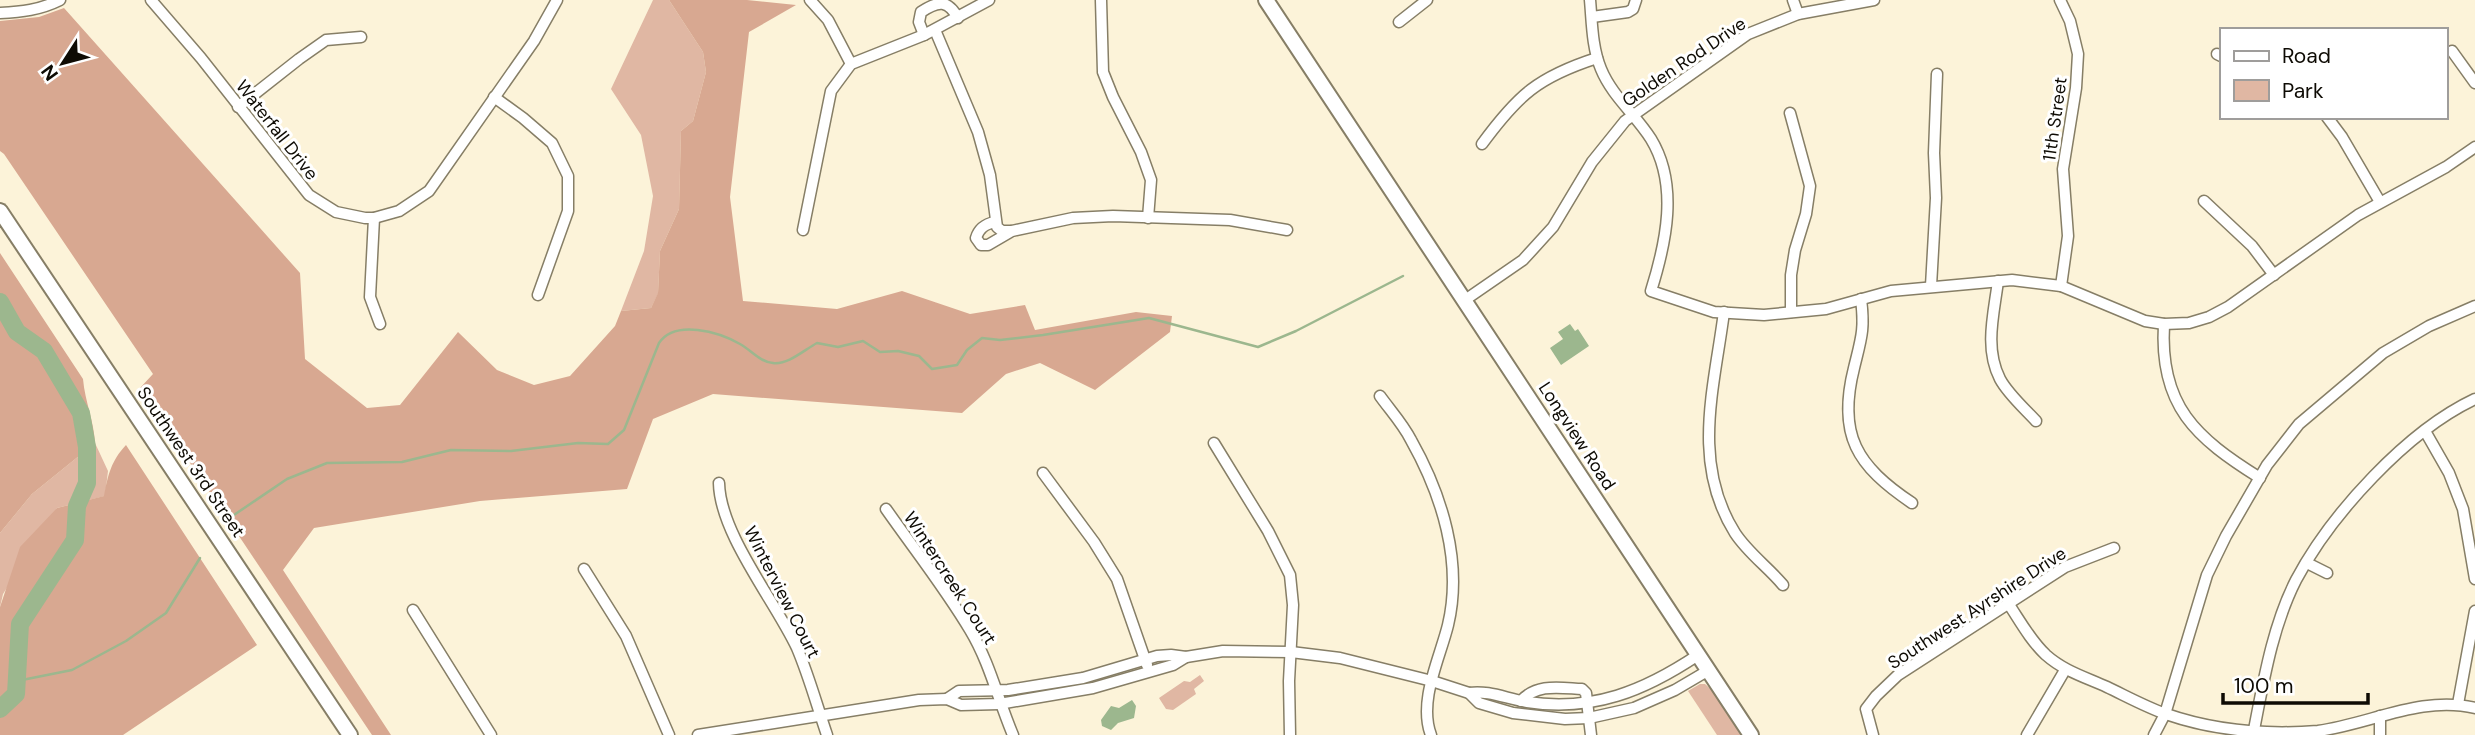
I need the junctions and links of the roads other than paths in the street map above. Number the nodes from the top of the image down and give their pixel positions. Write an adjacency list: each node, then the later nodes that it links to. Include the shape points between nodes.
1 (60, 0): 14 (street)
2 (151, 0): 29 (street, Waterfall Drive)
3 (557, 0): 28 (street, Waterfall Drive)
4 (810, 0): 25 (street, via 828,19)
5 (989, 0): 18 (street)
6 (1101, 0): 39 (street, via 1103,72 1151,180)
7 (1266, 0): 50 (street, Longview Road)
8 (1427, 0): 19 (street)
9 (1590, 0): 17 (street)
10 (1636, 0): 17 (street, via 1628,12)
11 (1793, 0): 16 (street)
12 (1874, 0): 16 (street, Golden Rod Drive)
13 (2062, 1): 47 (street, 11th Street, via 2078,54 2063,169 2068,236)
14 (48, 3): 15 (street, via 25,12)
15 (0, 13)
16 (1798, 14): 31 (street, Golden Rod Drive, via 1748,34)
17 (1592, 17): 24 (street)
18 (958, 18): 20 (street); 21 (street, via 952,5 936,2 921,12)
19 (1399, 22)
20 (935, 30): 21 (street); 40 (street, via 978,132 990,175)
21 (924, 35): 25 (street)
22 (361, 37): 29 (street, via 326,40)
23 (2452, 51): 27 (street)
24 (1597, 58): 31 (street, via 1607,83); 33 (street, via 1534,86 1507,110)
25 (851, 64): 41 (street, via 831,91)
26 (1937, 74): 46 (street)
27 (2475, 83)
28 (494, 97): 38 (street, Waterfall Drive, via 429,191 399,211); 48 (street, via 552,143 568,176 568,211)
29 (239, 107): 38 (street, Waterfall Drive, via 309,195 336,212)
30 (1790, 113): 53 (street, via 1810,186 1791,275)
31 (1632, 116): 50 (street, Golden Rod Drive, via 1591,162 1553,227 1523,260); 52 (street, via 1662,161 1667,192 1662,258 1651,291)
32 (2328, 119): 36 (street)
33 (1482, 144)
34 (2475, 147): 36 (street)
35 (2204, 201): 44 (street, via 2252,246)
36 (2380, 202): 44 (street)
37 (0, 211): 96 (street, Southwest 3rd Street)
38 (374, 218): 54 (street, via 370,297)
39 (1148, 218): 42 (street, via 1230,220); 43 (street, via 1073,218)
40 (995, 222): 43 (street, via 1002,231); 43 (street, via 978,231 981,245)
41 (803, 230)
42 (1287, 230)
43 (1012, 231)
44 (2274, 275): 55 (street, via 2209,317)
45 (1998, 281): 46 (street); 47 (street); 58 (street, via 1993,360 2001,380)
46 (1931, 286): 49 (street)
47 (2061, 286): 55 (street)
48 (538, 295)
49 (1861, 299): 53 (street); 64 (street, via 1863,338 1853,370 1847,417 1850,436 1869,468)
50 (1465, 300): 76 (street, Longview Road)
51 (2475, 306): 62 (street, via 2383,353 2299,424)
52 (1724, 312): 53 (street); 71 (street, via 1707,443 1711,477 1738,537)
53 (1791, 312)
54 (380, 324)
55 (2164, 324): 62 (street, via 2166,378 2182,414 2201,437)
56 (1380, 396): 82 (street, via 1411,439 1449,541 1454,584)
57 (2475, 399): 59 (street)
58 (2036, 421)
59 (2425, 430): 67 (street, via 2363,487); 70 (street, via 2463,509)
60 (1214, 443): 75 (street, via 1290,575)
61 (1043, 473): 78 (street, via 1117,579)
62 (2260, 478): 91 (street, via 2207,575)
63 (719, 483): 92 (street, Winterview Court, via 719,497 737,542 798,651)
64 (1912, 503)
65 (886, 509): 83 (street, Wintercreek Court, via 970,630)
66 (2114, 548): 72 (street, Southwest Ayrshire Drive, via 2065,567)
67 (2307, 563): 69 (street); 95 (street, via 2281,620)
68 (584, 569): 98 (street, via 626,636)
69 (2327, 573)
70 (2475, 579)
71 (1783, 585)
72 (2008, 603): 80 (street, via 2030,637); 106 (street, Southwest Ayrshire Drive, via 1898,675 1876,696 1867,709)
73 (412, 610): 97 (street)
74 (2475, 611): 89 (street)
75 (1291, 652): 77 (street); 82 (street, via 1340,658); 102 (street)
76 (1698, 655): 79 (street, Longview Road); 87 (street, via 1633,692)
77 (1186, 657): 78 (street); 81 (street)
78 (1146, 659): 81 (street); 83 (street, via 1083,678)
79 (1709, 670): 94 (street, via 1634,708); 105 (street, Longview Road)
80 (2065, 670): 91 (street); 107 (street)
81 (1149, 671): 88 (street, via 1093,688)
82 (1432, 681): 84 (street); 103 (street)
83 (996, 690): 85 (street, via 959,691); 88 (street, Wintercreek Court)
84 (1469, 693): 86 (street, via 1482,691); 94 (street, via 1479,703 1513,713)
85 (947, 699): 88 (street, via 961,705); 92 (street)
86 (1521, 701): 87 (street); 87 (street, via 1535,690 1582,689)
87 (1588, 703): 94 (street)
88 (999, 704): 101 (street, Wintercreek Court)
89 (2458, 704): 90 (street); 93 (street)
90 (2475, 708)
91 (2165, 713): 95 (street); 108 (street)
92 (820, 715): 99 (street); 100 (street, Winterview Court)
93 (2380, 716): 95 (street, via 2320,731); 109 (street)
94 (1589, 718): 104 (street)
95 (2253, 734)
96 (350, 735)
97 (491, 735)
98 (669, 735)
99 (698, 735)
100 (827, 735)
101 (1013, 735)
102 (1290, 735)
103 (1431, 735)
104 (1591, 735)
105 (1751, 735)
106 (1873, 735)
107 (2027, 735)
108 (2154, 735)
109 (2379, 735)

